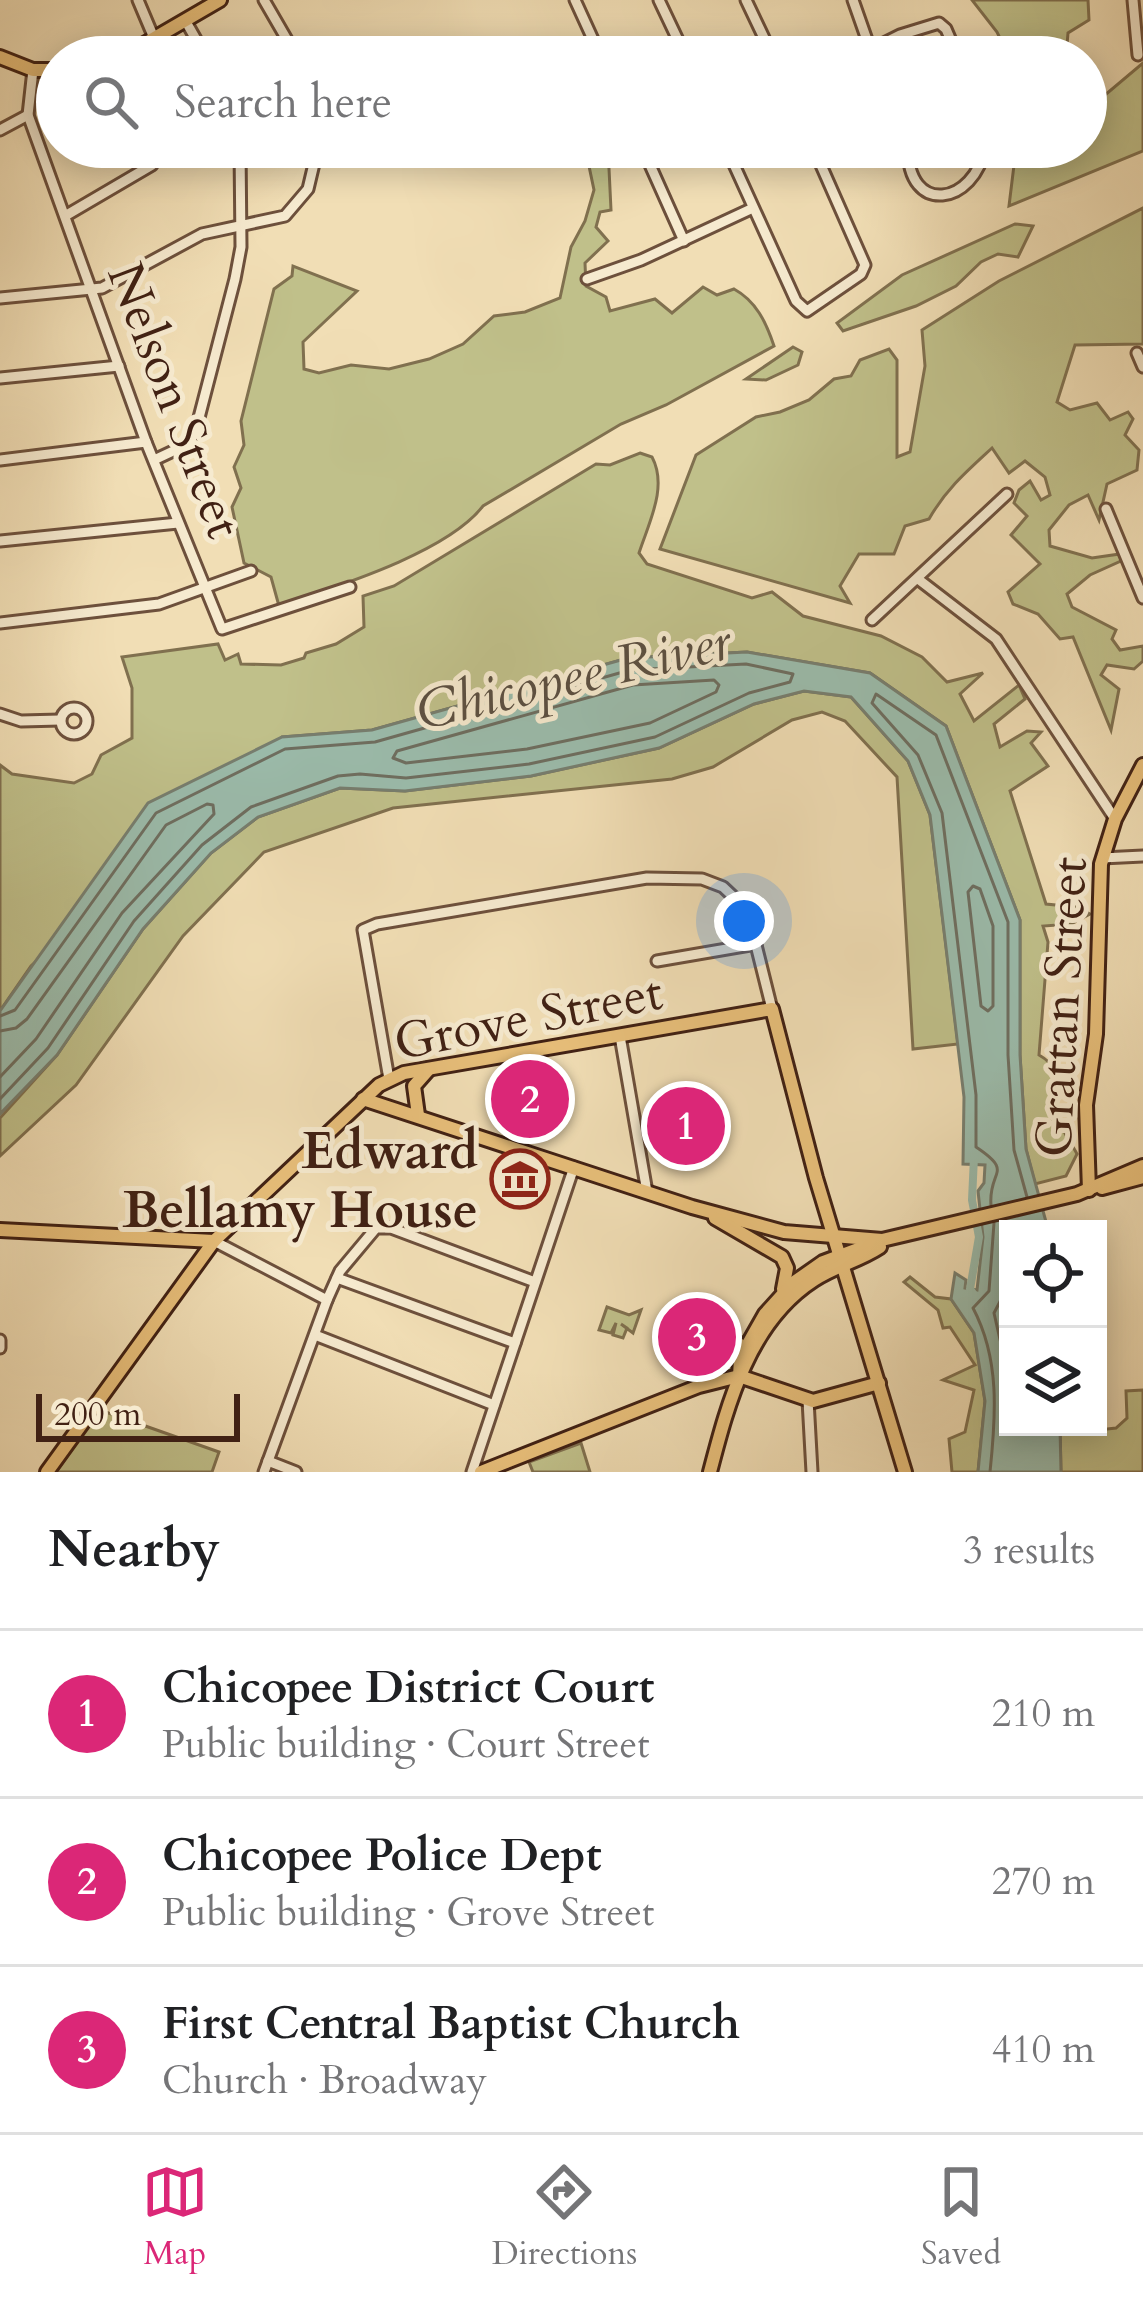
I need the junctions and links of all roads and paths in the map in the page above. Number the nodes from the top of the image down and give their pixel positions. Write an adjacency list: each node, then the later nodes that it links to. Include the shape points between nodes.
1 (137, 0): 10 (street)
2 (220, 0): 9 (main road)
3 (264, 0): 13 (street)
4 (575, 0): 14 (street)
5 (659, 0): 15 (street)
6 (746, 0): 16 (street)
7 (853, 0): 17 (street)
8 (1133, 0): 20 (street)
9 (185, 20): 11 (main road); 12 (street)
10 (153, 36)
11 (157, 36)
12 (194, 36)
13 (284, 36)
14 (592, 36)
15 (673, 36)
16 (763, 36)
17 (866, 36)
18 (899, 36): 19 (street, via 939,23)
19 (949, 36)
20 (1138, 56)
21 (0, 57): 22 (main road)
22 (33, 70): 23 (street, Nelson Street)
23 (28, 115): 24 (street); 25 (street, Nelson Street)
24 (0, 130)
25 (36, 137)
26 (47, 168): 36 (street, Nelson Street)
27 (147, 168): 36 (street)
28 (240, 168): 37 (street)
29 (314, 168): 37 (street, via 298,205 278,219)
30 (651, 168): 38 (street)
31 (735, 168): 35 (street)
32 (822, 168): 35 (street, via 864,270 830,298 802,310)
33 (909, 168): 34 (street, via 923,191 945,195)
34 (980, 168)
35 (753, 208): 38 (street)
36 (65, 216): 40 (street, Nelson Street)
37 (241, 224): 40 (street, via 202,234); 48 (street, via 236,279 195,434)
38 (684, 241): 39 (street)
39 (586, 279)
40 (91, 288): 41 (street); 43 (street, Nelson Street)
41 (0, 298)
42 (1137, 353): 44 (street)
43 (119, 366): 45 (street); 46 (street, Nelson Street)
44 (1143, 367)
45 (0, 378)
46 (146, 442): 47 (street); 48 (street, Nelson Street)
47 (0, 460)
48 (154, 460): 51 (street, Nelson Street)
49 (1007, 494): 54 (street)
50 (1106, 509): 57 (street)
51 (178, 523): 52 (street); 55 (street, Nelson Street)
52 (0, 541)
53 (251, 571): 55 (street)
54 (918, 579): 58 (street); 63 (street, via 996,639)
55 (206, 587): 56 (street, Nelson Street, via 222,628); 59 (street, via 160,604)
56 (350, 587)
57 (1143, 598)
58 (872, 620)
59 (0, 622)
60 (0, 714): 61 (street)
61 (61, 720)
62 (1143, 765): 63 (main road, Grattan Street)
63 (1115, 820): 65 (main road, Grattan Street)
64 (1143, 856): 65 (street)
65 (1102, 858): 78 (main road, Grattan Street, via 1086,1102)
66 (756, 944): 67 (street); 68 (street); 71 (street, via 734,895 717,883 668,876 377,924 363,930)
67 (657, 961)
68 (772, 1010): 69 (main road, Grove Street); 82 (main road)
69 (620, 1036): 70 (main road, Grove Street); 79 (street)
70 (430, 1068): 71 (main road, Grove Street); 73 (main road, via 414,1086)
71 (389, 1078): 72 (main road, Grove Street)
72 (363, 1100): 73 (main road); 84 (main road, Grove Street)
73 (418, 1115): 75 (main road)
74 (1143, 1166): 77 (main road)
75 (574, 1167): 79 (main road); 87 (street)
76 (1143, 1177): 77 (main road)
77 (1117, 1181): 78 (main road)
78 (1089, 1190): 83 (main road)
79 (647, 1192): 80 (main road)
80 (692, 1207): 82 (main road); 88 (main road, via 782,1257)
81 (0, 1230): 84 (main road)
82 (835, 1238): 83 (main road); 85 (main road)
83 (887, 1240): 85 (main road)
84 (214, 1241): 89 (street); 103 (main road, Grove Street)
85 (842, 1260): 88 (main road, via 807,1272); 93 (main road, via 792,1298); 94 (main road)
86 (337, 1278): 87 (street, via 376,1228 391,1228); 89 (street); 92 (street)
87 (535, 1282): 92 (street)
88 (780, 1294): 90 (main road)
89 (327, 1300): 91 (street)
90 (765, 1314): 93 (main road, via 737,1364); 95 (main road)
91 (315, 1335): 97 (street); 102 (street)
92 (514, 1343): 97 (street)
93 (739, 1376): 95 (main road); 96 (main road); 98 (main road)
94 (879, 1383): 96 (main road); 109 (main road)
95 (699, 1386): 98 (main road, via 715,1396); 100 (main road)
96 (808, 1400): 108 (street)
97 (494, 1405): 99 (street)
98 (724, 1417): 107 (main road)
99 (479, 1450): 101 (street); 105 (street)
100 (519, 1456): 101 (main road); 106 (street)
101 (502, 1462): 105 (main road)
102 (266, 1466): 104 (street)
103 (47, 1472)
104 (296, 1472)
105 (476, 1472)
106 (525, 1472)
107 (710, 1472)
108 (812, 1472)
109 (905, 1472)

